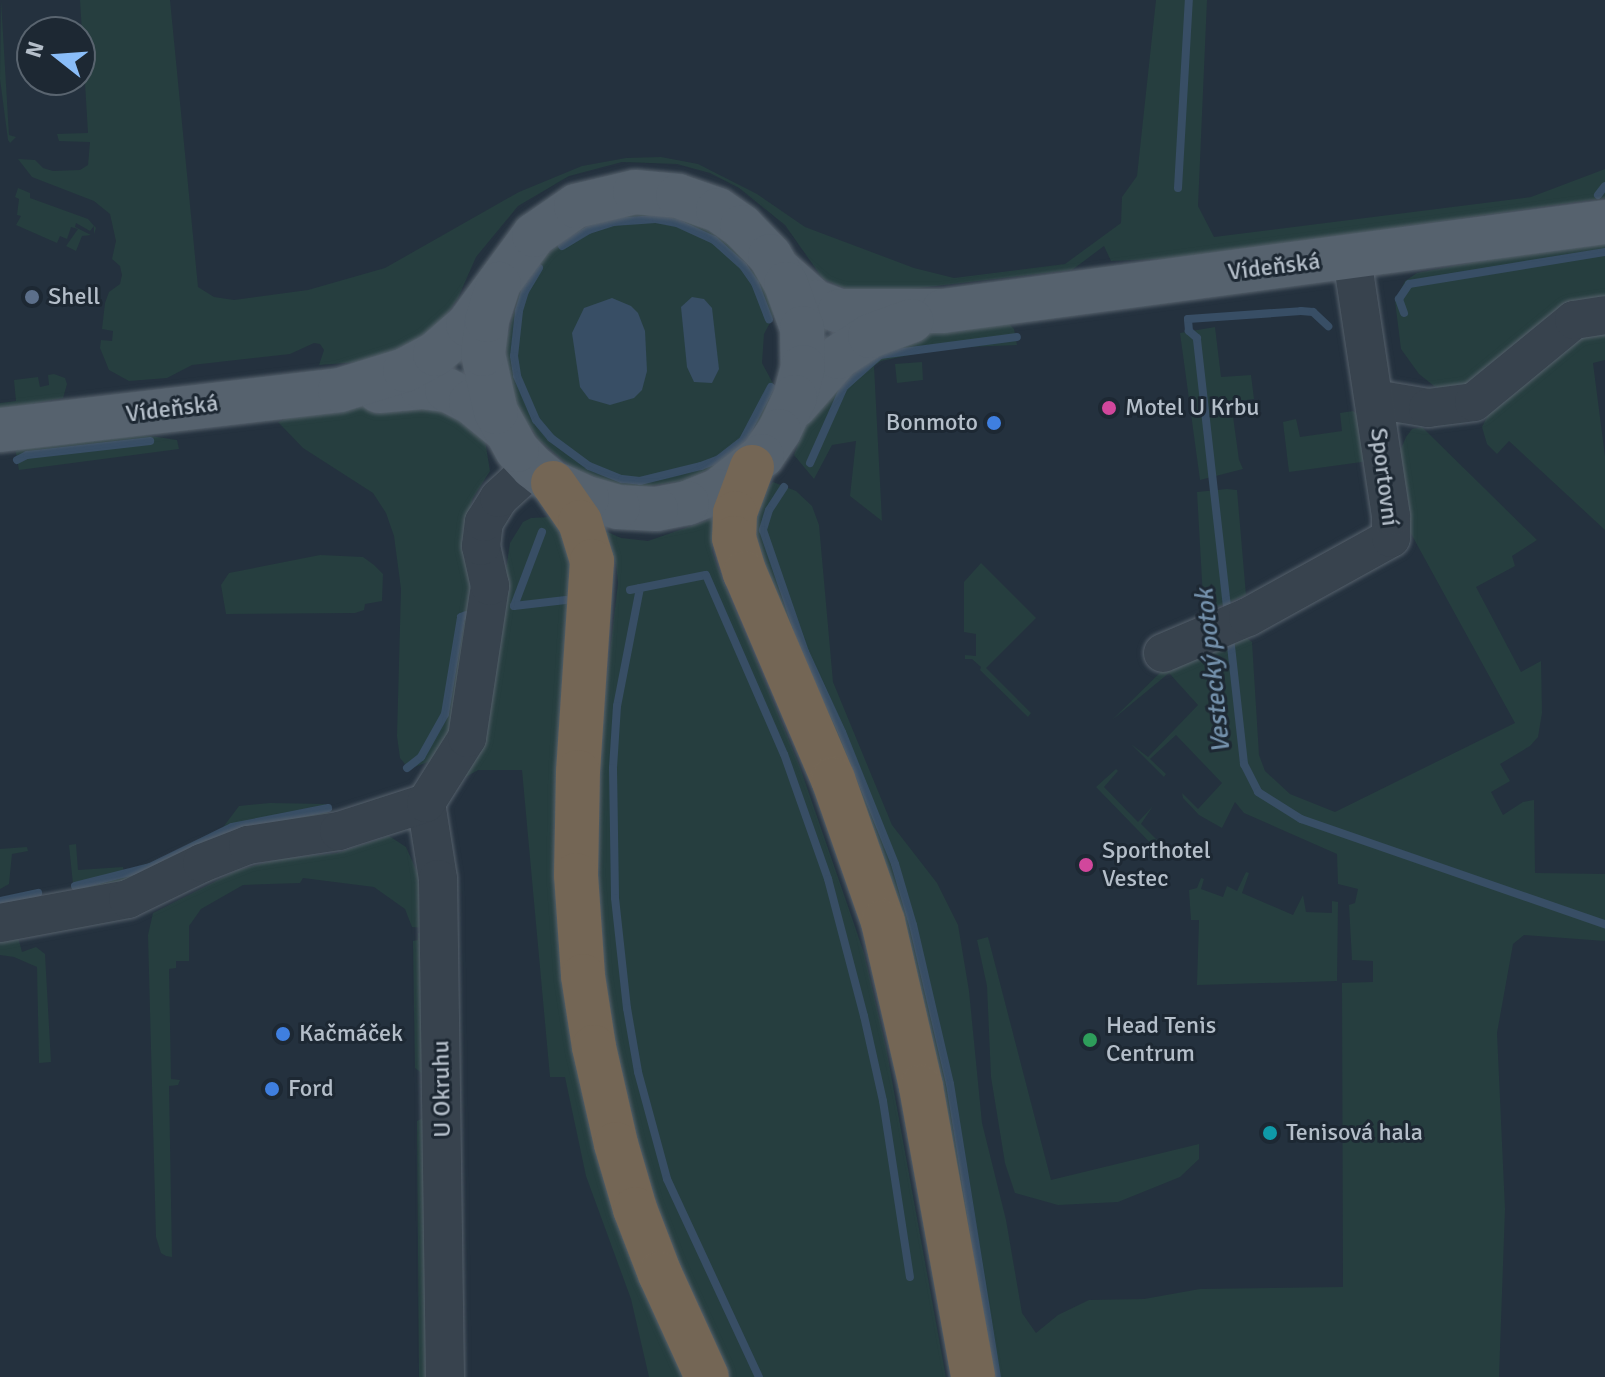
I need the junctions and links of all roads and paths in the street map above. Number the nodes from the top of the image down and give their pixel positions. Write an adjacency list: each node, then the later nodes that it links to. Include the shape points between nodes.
1 (1597, 223): 2 (main road, Vídeňská)
2 (1352, 258): 5 (main road, Vídeňská); 8 (street, Sportovní)
3 (777, 268): 4 (main road, Vídeňská, via 753,237 718,210 678,196 635,192 592,200 560,215 534,235); 5 (main road, Vídeňská, via 815,302 840,311); 9 (main road, Vídeňská, via 798,312 804,342 800,385)
4 (499, 284): 7 (main road, Vídeňská, via 468,325 435,354 405,370); 11 (main road, Vídeňská, via 483,354 489,390)
5 (943, 311): 9 (main road, Vídeňská, via 854,346 823,371)
6 (1605, 315): 8 (street, via 1574,320 1474,402 1428,408)
7 (345, 389): 10 (main road, Vídeňská); 11 (main road, Vídeňská, via 447,390 479,407)
8 (1374, 399): 14 (street, Sportovní, via 1391,538 1248,617)
9 (788, 414): 12 (main road, Vídeňská)
10 (0, 430)
11 (506, 432): 13 (main road, Vídeňská)
12 (752, 467): 13 (main road, Vídeňská, via 717,491 656,509 602,504); 19 (highway, via 735,513 734,538 833,779 883,922 921,1087)
13 (543, 475): 15 (street, via 499,498 484,522 481,546 490,586 467,738); 18 (highway, via 580,522 592,561 576,875 592,1035 635,1209)
14 (1163, 653)
15 (426, 803): 16 (street, via 339,831 248,845 128,899); 17 (street, U Okruhu, via 438,879)
16 (0, 923)
17 (445, 1377)
18 (707, 1377)
19 (973, 1377)

